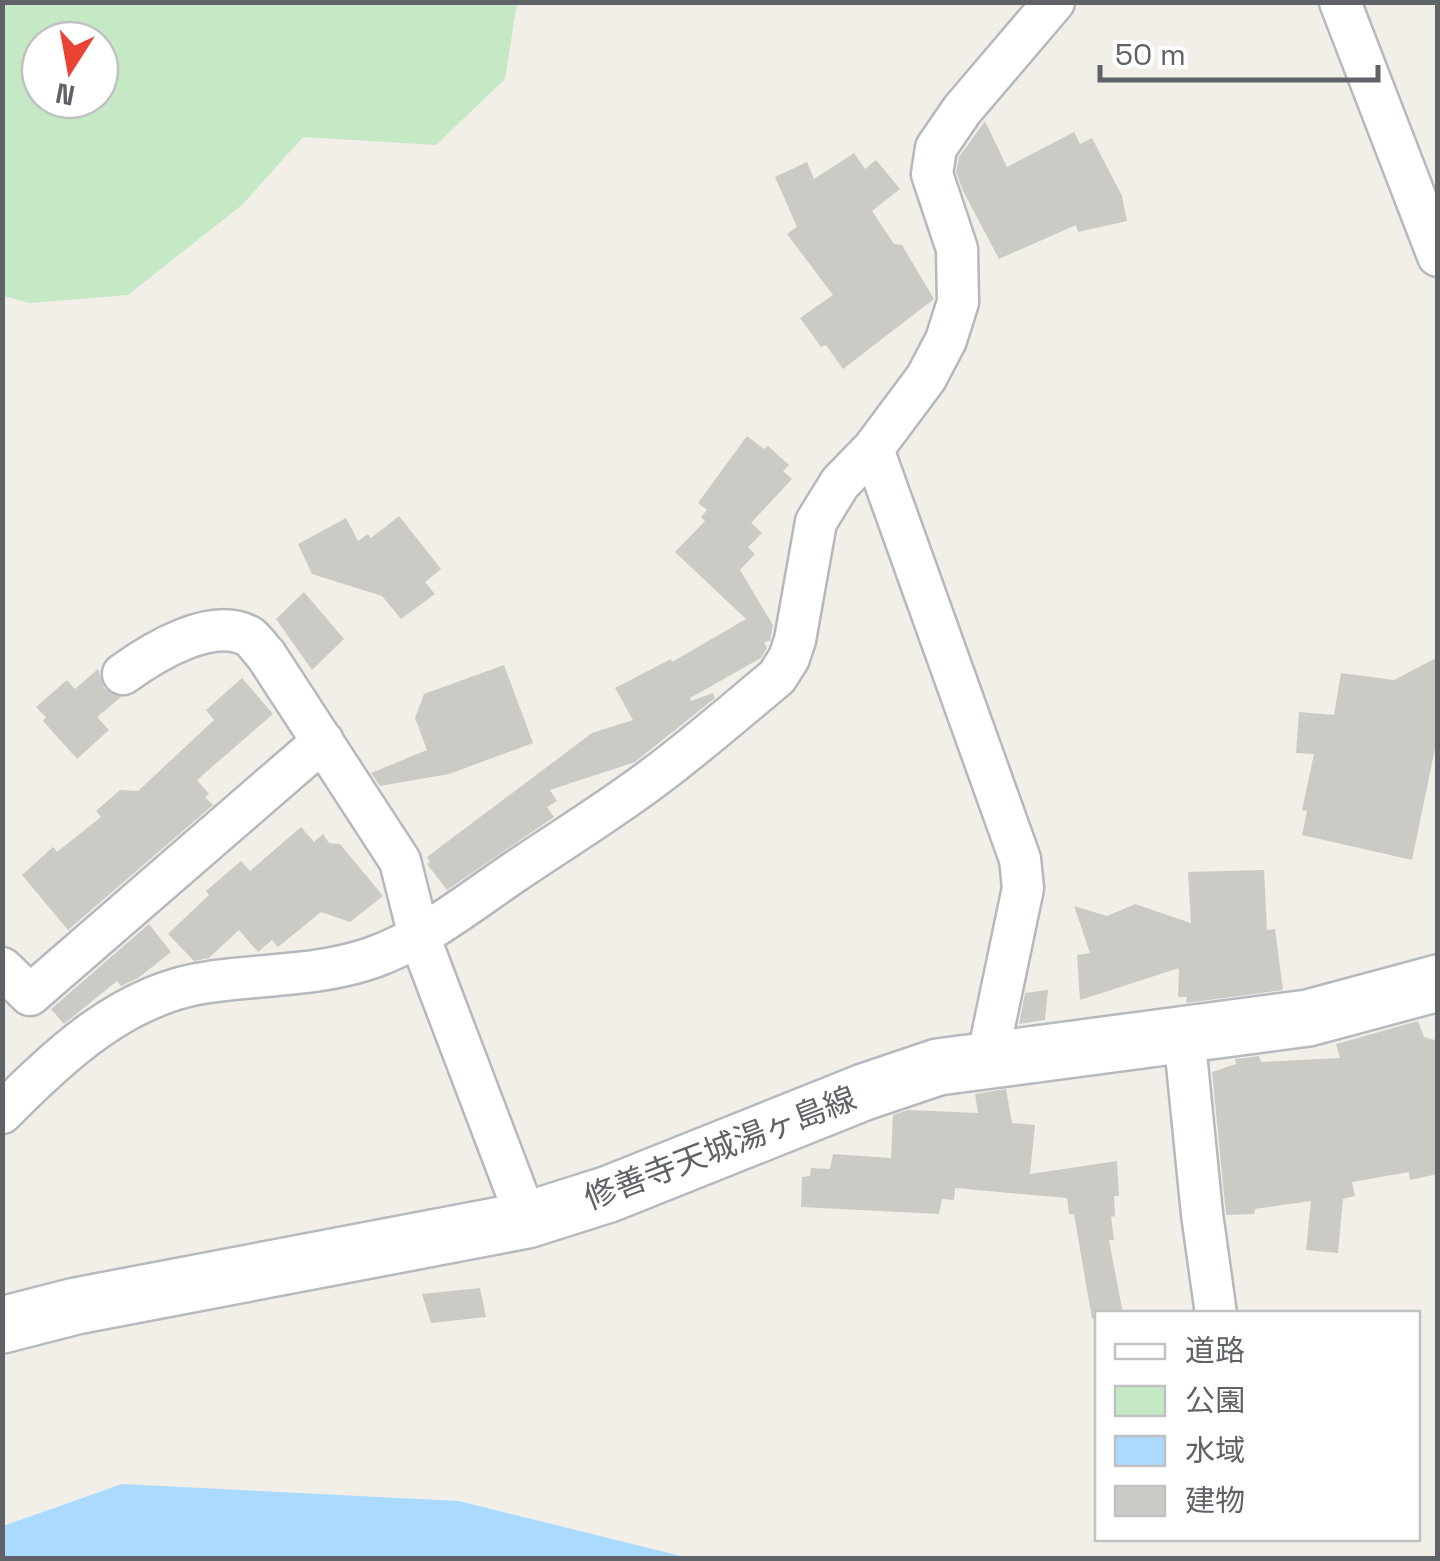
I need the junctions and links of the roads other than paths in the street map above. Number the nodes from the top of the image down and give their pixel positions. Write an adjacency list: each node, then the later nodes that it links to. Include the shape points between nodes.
1 (1054, 2): 4 (street, via 936,148 932,174 957,249 958,302 926,378)
2 (1340, 2): 3 (street)
3 (1438, 256)
4 (872, 449): 7 (street, via 816,522 795,640 777,677 657,775); 11 (street, via 1020,859 1023,888)
5 (123, 674): 6 (street, via 173,643 210,632 250,638)
6 (323, 740): 7 (street, via 400,861); 8 (street, via 30,995)
7 (419, 936): 12 (street, via 340,966 158,994 63,1055); 13 (street)
8 (2, 968)
9 (1438, 983): 10 (main road, 修善寺天城湯ヶ島線, via 1308,1018)
10 (1184, 1034): 11 (main road, 修善寺天城湯ヶ島線); 14 (street)
11 (987, 1060): 13 (main road, 修善寺天城湯ヶ島線, via 938,1067 864,1092)
12 (2, 1113)
13 (528, 1220): 15 (main road, 修善寺天城湯ヶ島線)
14 (1216, 1311)
15 (2, 1325)

